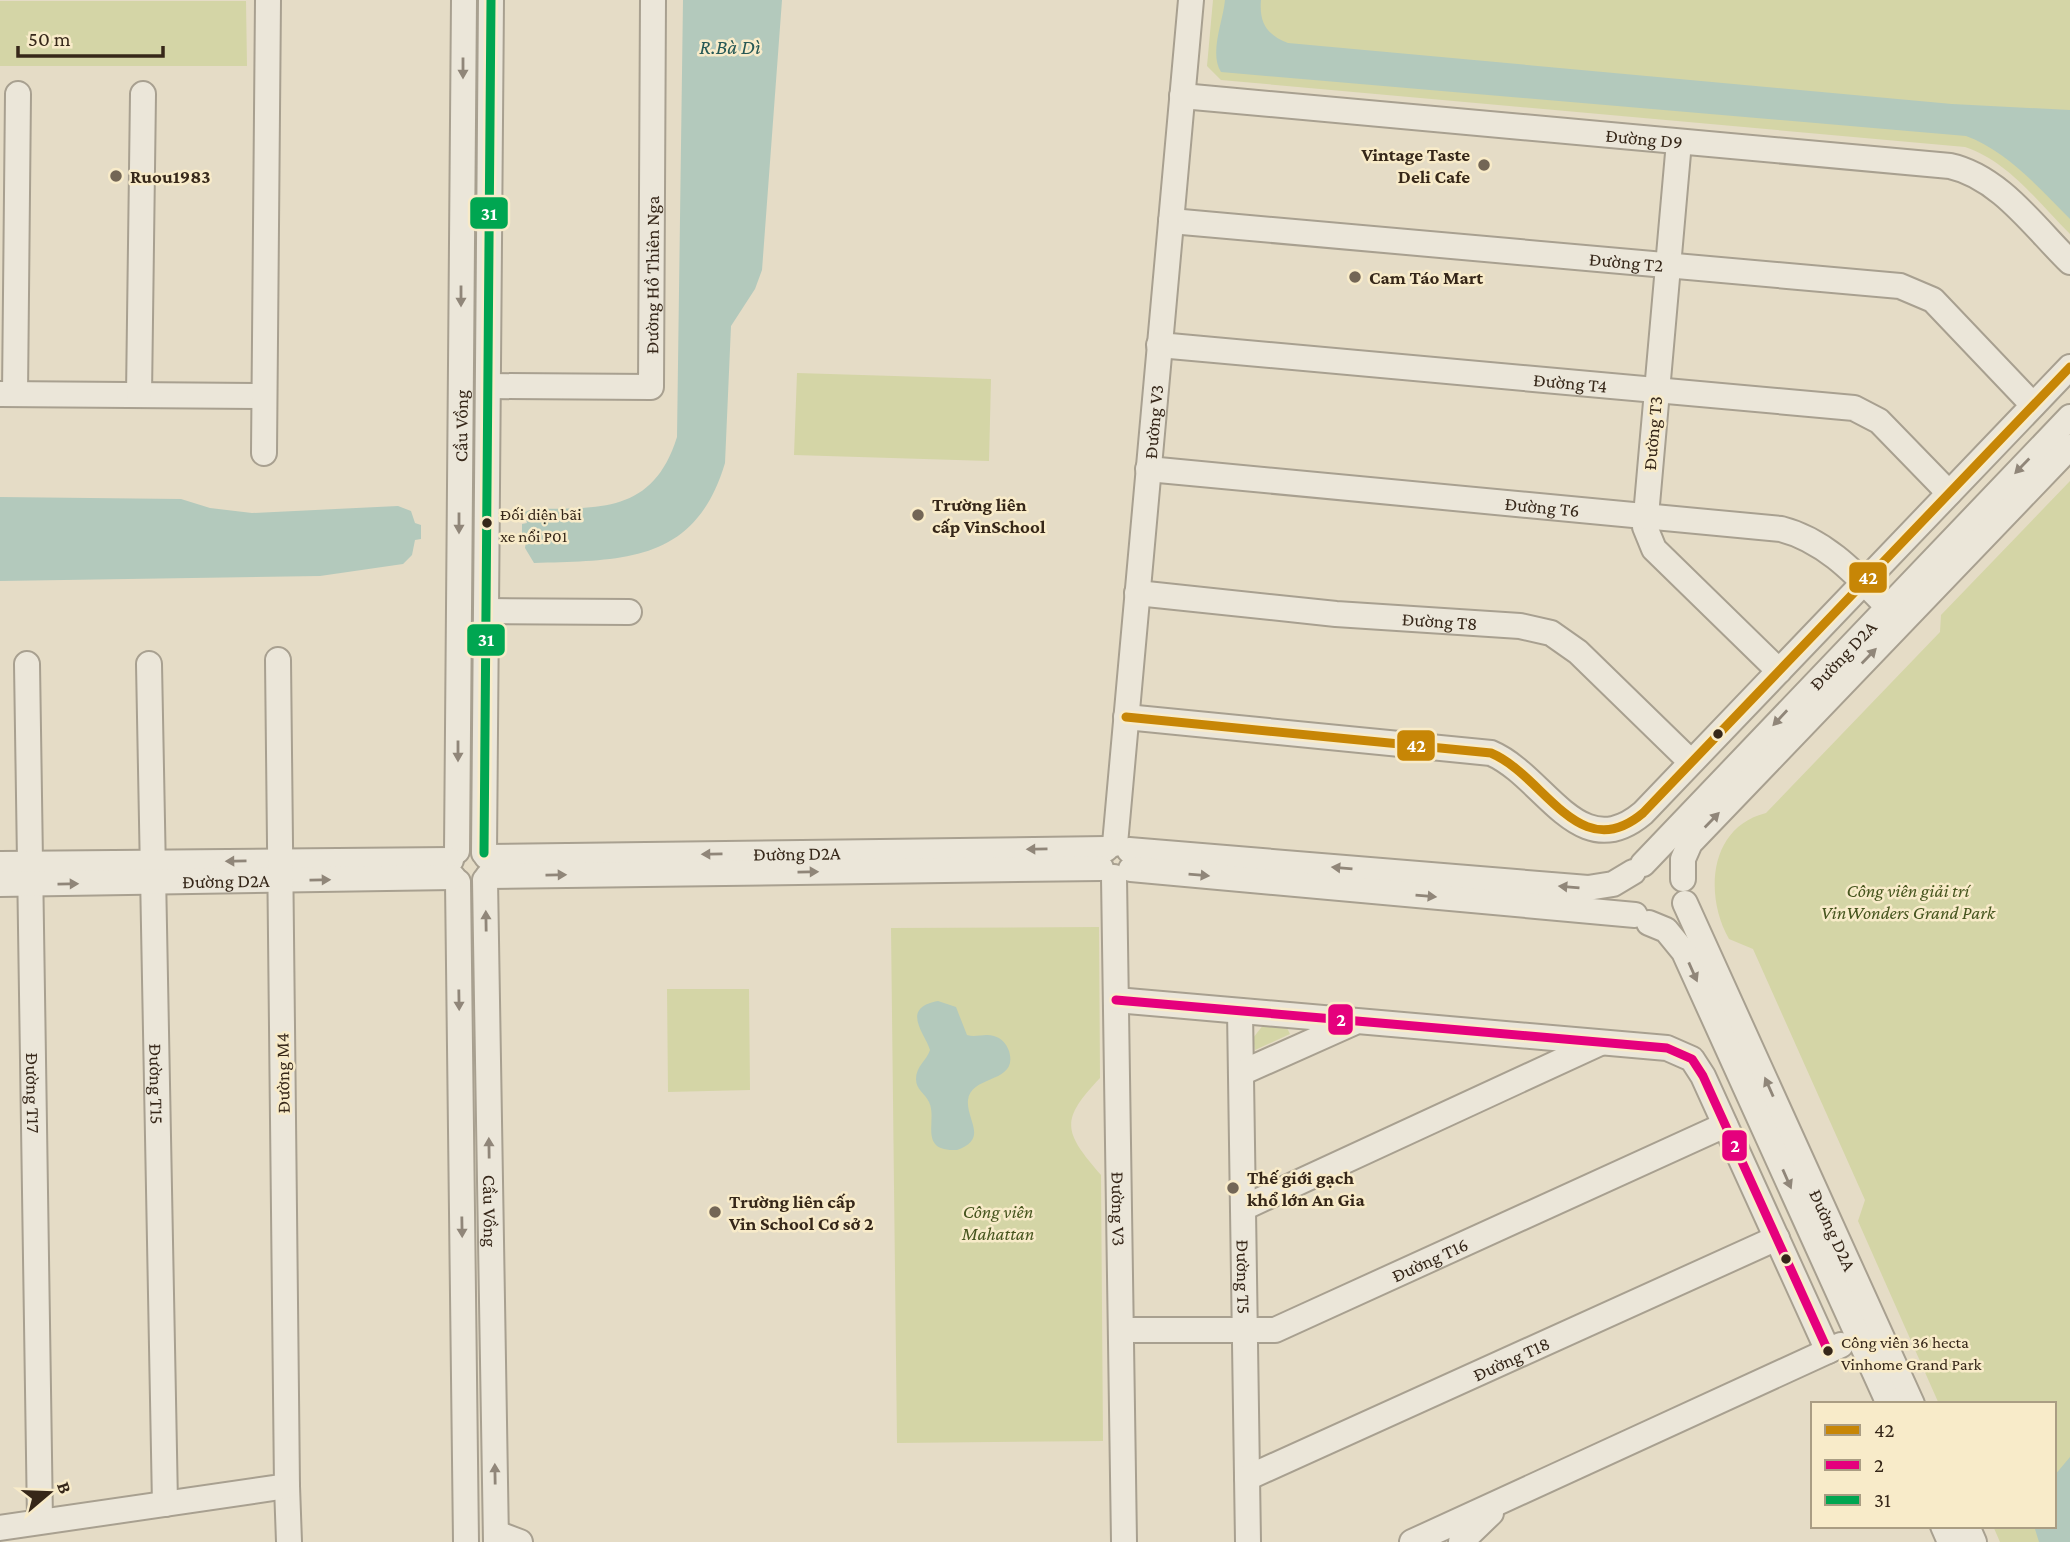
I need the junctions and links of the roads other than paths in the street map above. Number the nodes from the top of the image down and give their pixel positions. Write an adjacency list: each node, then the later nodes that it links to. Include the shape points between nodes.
1 (268, 0): 19 (street)
2 (464, 0): 41 (street, Cầu Vồng, one-way to 41)
3 (491, 0): 15 (street, Cầu Vồng)
4 (653, 0): 15 (street, Đường Hồ Thiên Nga, via 651,387)
5 (1191, 0): 8 (street, Đường V3)
6 (18, 94): 17 (street)
7 (143, 94): 18 (street)
8 (1182, 96): 9 (street, Đường D9); 10 (street, Đường V3)
9 (1679, 142): 11 (street, Đường D9, via 1963,169 1993,185); 12 (street, Đường T3)
10 (1171, 221): 12 (street, Đường T2); 13 (street, Đường V3)
11 (2070, 262)
12 (1668, 265): 16 (street, Đường T3); 20 (street, Đường T2, via 1918,291 1933,300)
13 (1160, 345): 16 (street, Đường T4); 24 (street, Đường V3)
14 (2070, 367): 20 (street)
15 (488, 386): 29 (street, Cầu Vồng)
16 (1656, 390): 25 (street, Đường T4, via 1863,411); 26 (street, Đường T3)
17 (8, 394): 18 (street)
18 (139, 395): 19 (street)
19 (264, 396): 23 (street)
20 (2033, 405): 25 (street)
21 (2070, 417): 31 (street, Đường D2A, one-way to 31)
22 (2070, 446): 31 (street, Đường D2A)
23 (264, 453)
24 (1148, 469): 26 (street, Đường T6); 28 (street, Đường V3)
25 (1949, 493): 27 (street)
26 (1644, 514): 27 (street, Đường T6, via 1797,533 1824,547); 35 (street, Đường T3, via 1654,549)
27 (1863, 583): 31 (street, Đường T6); 35 (street)
28 (1137, 593): 36 (street, Đường V3); 37 (street, Đường T8, via 1336,614 1520,626 1551,634 1578,652)
29 (486, 611): 30 (street); 40 (street, Cầu Vồng)
30 (629, 612)
31 (1894, 614): 42 (street, Đường D2A, one-way to 42); 47 (street, Đường D2A, one-way to 31, via 1684,859 1690,843)
32 (278, 660): 43 (street, Đường M4)
33 (27, 664): 45 (street, Đường T17)
34 (149, 664): 44 (street, Đường T15)
35 (1779, 671): 37 (street)
36 (1126, 717): 37 (street, via 1491,753 1518,768 1572,820 1602,831 1634,820); 38 (street, Đường V3)
37 (1692, 762)
38 (1116, 860): 40 (street, Đường D2A); 42 (street, Đường D2A, one-way to 38, via 1613,884 1592,888); 48 (street, Đường D2A, one-way to 48); 49 (street, Đường V3)
39 (0, 864): 45 (street, Đường D2A)
40 (486, 866): 41 (street, via 470,887); 41 (street, via 472,847); 69 (street, Cầu Vồng, one-way to 40)
41 (455, 868): 43 (street, Đường D2A); 71 (street, Cầu Vồng, one-way to 71)
42 (1638, 868): 47 (street, via 1664,862 1675,869); 48 (street, via 1625,891 1627,905)
43 (280, 871): 44 (street, Đường D2A); 64 (street, Đường M4)
44 (153, 872): 45 (street, Đường D2A); 66 (street, Đường T15)
45 (30, 874): 46 (street, Đường D2A); 67 (street, Đường T17)
46 (0, 884)
47 (1684, 890): 48 (street, via 1673,918); 59 (street, Đường D2A, one-way to 47)
48 (1642, 919): 59 (street, Đường D2A, one-way to 59, via 1666,930 1684,952)
49 (1116, 1000): 50 (street); 57 (street, Đường V3)
50 (1240, 1011): 51 (street); 53 (street, Đường T5)
51 (1357, 1021): 52 (street); 53 (street)
52 (1601, 1042): 54 (street, via 1667,1048 1684,1054 1699,1067); 55 (street)
53 (1241, 1073): 55 (street, Đường T5)
54 (1726, 1125): 56 (street); 58 (street, Đường T16, via 1275,1331)
55 (1243, 1208): 58 (street, Đường T5)
56 (1777, 1238): 60 (street); 63 (street, Đường T18)
57 (1121, 1330): 58 (street, Đường T16); 73 (street, Đường V3)
58 (1245, 1330): 63 (street, Đường T5)
59 (1868, 1332): 60 (street); 61 (street, Đường D2A); 62 (street, Đường D2A)
60 (1828, 1351): 65 (street)
61 (1887, 1402)
62 (1911, 1402)
63 (1247, 1478): 74 (street, Đường T5)
64 (287, 1486): 66 (street); 70 (street, Đường M4)
65 (1517, 1494): 75 (street); 76 (street)
66 (165, 1504): 67 (street)
67 (40, 1521): 68 (street)
68 (0, 1528)
69 (496, 1537): 72 (street)
70 (289, 1542)
71 (466, 1542)
72 (520, 1542)
73 (1124, 1542)
74 (1248, 1542)
75 (1412, 1542)
76 (1461, 1542)

